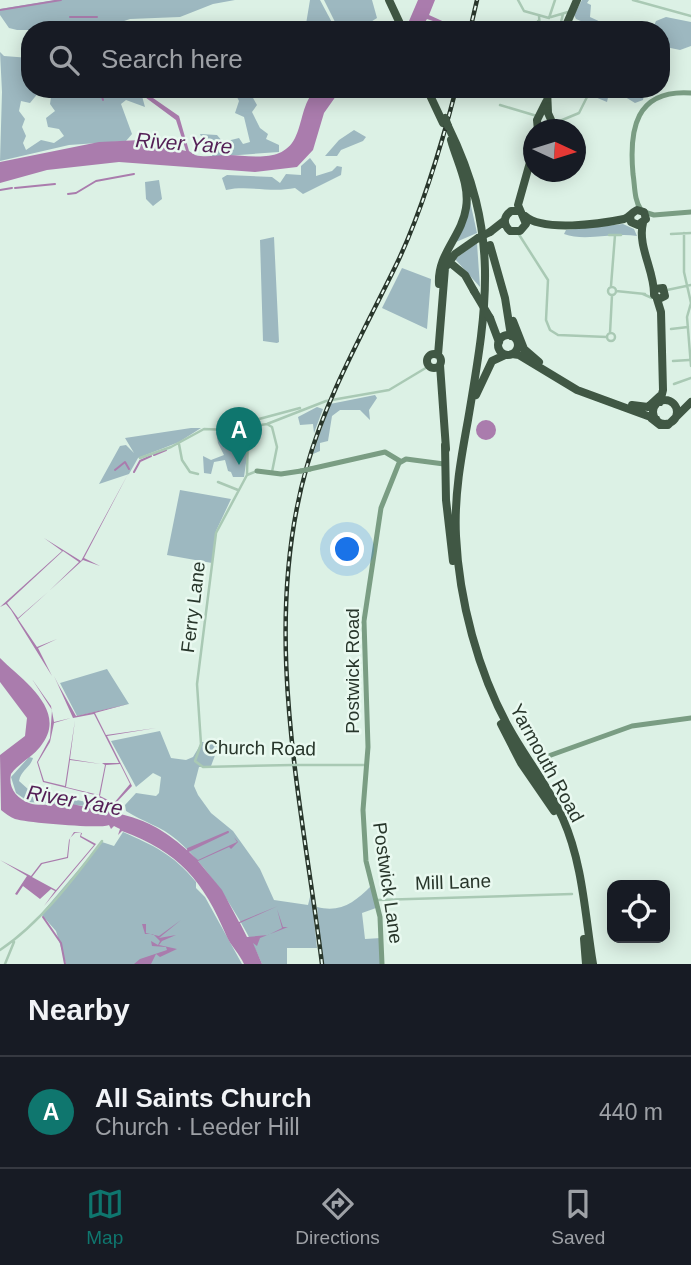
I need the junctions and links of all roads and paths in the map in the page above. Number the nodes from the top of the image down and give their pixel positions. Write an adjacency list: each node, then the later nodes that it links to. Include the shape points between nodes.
1 (387, 0): 11 (highway)
2 (518, 0): 8 (street, via 523,10)
3 (555, 0): 10 (street)
4 (577, 0): 14 (highway)
5 (633, 0): 9 (street)
6 (570, 10): 7 (street)
7 (563, 14): 10 (street); 13 (street)
8 (541, 16): 10 (street); 12 (street)
9 (691, 16)
10 (552, 17)
11 (397, 21)
12 (538, 21)
13 (561, 21)
14 (568, 21)
15 (691, 93): 16 (street)
16 (670, 95)
17 (433, 98): 25 (highway)
18 (547, 98): 23 (highway)
19 (586, 98): 24 (street, via 579,113)
20 (663, 98): 33 (street, via 634,123 631,144)
21 (500, 105): 22 (street)
22 (536, 119)
23 (544, 119)
24 (556, 119)
25 (446, 124): 26 (highway); 28 (highway)
26 (451, 140): 43 (highway, via 467,199 465,216); 101 (highway, via 473,202 483,278 454,483)
27 (523, 170): 30 (highway)
28 (471, 178): 49 (highway); 90 (highway, via 484,238 487,293)
29 (523, 182): 32 (highway)
30 (518, 184): 32 (highway); 35 (highway, via 513,204)
31 (691, 212): 33 (street)
32 (518, 213): 33 (highway, via 534,223 552,225); 34 (highway); 36 (highway)
33 (639, 219): 36 (highway); 56 (highway)
34 (504, 221): 35 (highway); 36 (highway)
35 (494, 229): 36 (highway); 44 (highway, bridge)
36 (519, 231): 62 (street, via 548,280 546,320 550,330 558,335)
37 (684, 233): 38 (street); 39 (street); 47 (street)
38 (691, 233)
39 (671, 234)
40 (609, 235): 41 (street)
41 (615, 235): 42 (street); 53 (street)
42 (621, 235)
43 (453, 238): 45 (highway); 46 (highway)
44 (469, 243): 45 (highway); 46 (highway)
45 (457, 247): 46 (highway)
46 (448, 259): 50 (highway); 51 (highway); 54 (highway); 58 (highway, via 439,284)
47 (685, 263): 48 (street); 52 (street)
48 (691, 263)
49 (496, 270): 64 (highway, via 505,298); 72 (highway, via 524,349)
50 (460, 274): 51 (highway); 54 (highway)
51 (443, 275): 58 (highway)
52 (689, 285): 56 (street); 59 (street)
53 (611, 286): 55 (street); 57 (street)
54 (472, 288): 64 (highway, bridge)
55 (618, 291): 56 (street); 57 (street)
56 (655, 293): 63 (street); 63 (highway)
57 (612, 295): 61 (street)
58 (441, 307): 70 (highway, via 435,355 427,359)
59 (688, 327): 60 (street); 65 (street)
60 (671, 329)
61 (610, 333): 62 (street); 62 (street, via 613,340)
62 (607, 337)
63 (662, 337): 67 (highway)
64 (505, 338): 66 (highway); 66 (highway, via 499,349)
65 (690, 343): 68 (street)
66 (512, 352): 72 (highway); 81 (highway, via 577,390); 90 (highway, via 494,359 482,378)
67 (662, 355): 75 (highway); 77 (highway, via 661,394 653,404 645,408)
68 (689, 360): 69 (street); 71 (street)
69 (673, 361)
70 (434, 366): 84 (street, via 392,389 326,401); 93 (highway, via 447,461)
71 (691, 366)
72 (558, 376): 77 (highway)
73 (691, 378): 74 (street)
74 (674, 384)
75 (663, 390): 78 (highway); 79 (highway)
76 (691, 400): 78 (highway); 81 (highway, via 667,426); 83 (highway)
77 (617, 401): 79 (highway, via 644,410)
78 (671, 402): 79 (highway); 83 (highway)
79 (657, 405): 86 (highway)
80 (300, 408): 82 (street)
81 (632, 411): 86 (highway)
82 (289, 412): 84 (street); 85 (street)
83 (677, 412): 86 (highway, via 669,423)
84 (290, 417): 87 (street)
85 (259, 419)
86 (656, 419)
87 (272, 425): 88 (street); 96 (street, via 277,447)
88 (248, 428): 89 (street, via 210,427); 94 (street)
89 (178, 443): 91 (street); 97 (street, via 187,468)
90 (461, 455): 103 (highway, Yarmouth Road, via 455,520 464,599 500,711)
91 (140, 458)
92 (403, 460): 93 (street); 96 (street, bridge, via 385,452 301,471); 106 (street, Postwick Road, via 381,509 364,621)
93 (441, 463): 101 (highway)
94 (248, 465): 95 (street); 98 (street)
95 (257, 471): 96 (street); 98 (street)
96 (272, 472)
97 (198, 474)
98 (247, 475): 100 (street, Ferry Lane)
99 (218, 482): 100 (street)
100 (238, 490): 105 (street, Ferry Lane, via 216,533 197,684 201,740)
101 (455, 570): 115 (highway, Yarmouth Road, via 465,619 498,715 521,763 554,810 567,843)
102 (691, 718): 104 (street, via 620,729)
103 (527, 758): 104 (highway); 107 (highway, Yarmouth Road)
104 (540, 759): 107 (highway, via 536,768)
105 (195, 761): 106 (street, Church Road, bridge, via 203,766)
106 (368, 765): 110 (street, Postwick Lane, via 365,849)
107 (545, 786): 116 (highway, Yarmouth Road, via 564,820 573,849)
108 (102, 841): 111 (street)
109 (572, 894): 110 (street, Mill Lane)
110 (377, 900): 114 (street, Postwick Lane)
111 (14, 942): 112 (street); 113 (street)
112 (0, 950)
113 (5, 964)
114 (382, 964)
115 (586, 964)
116 (593, 964)

